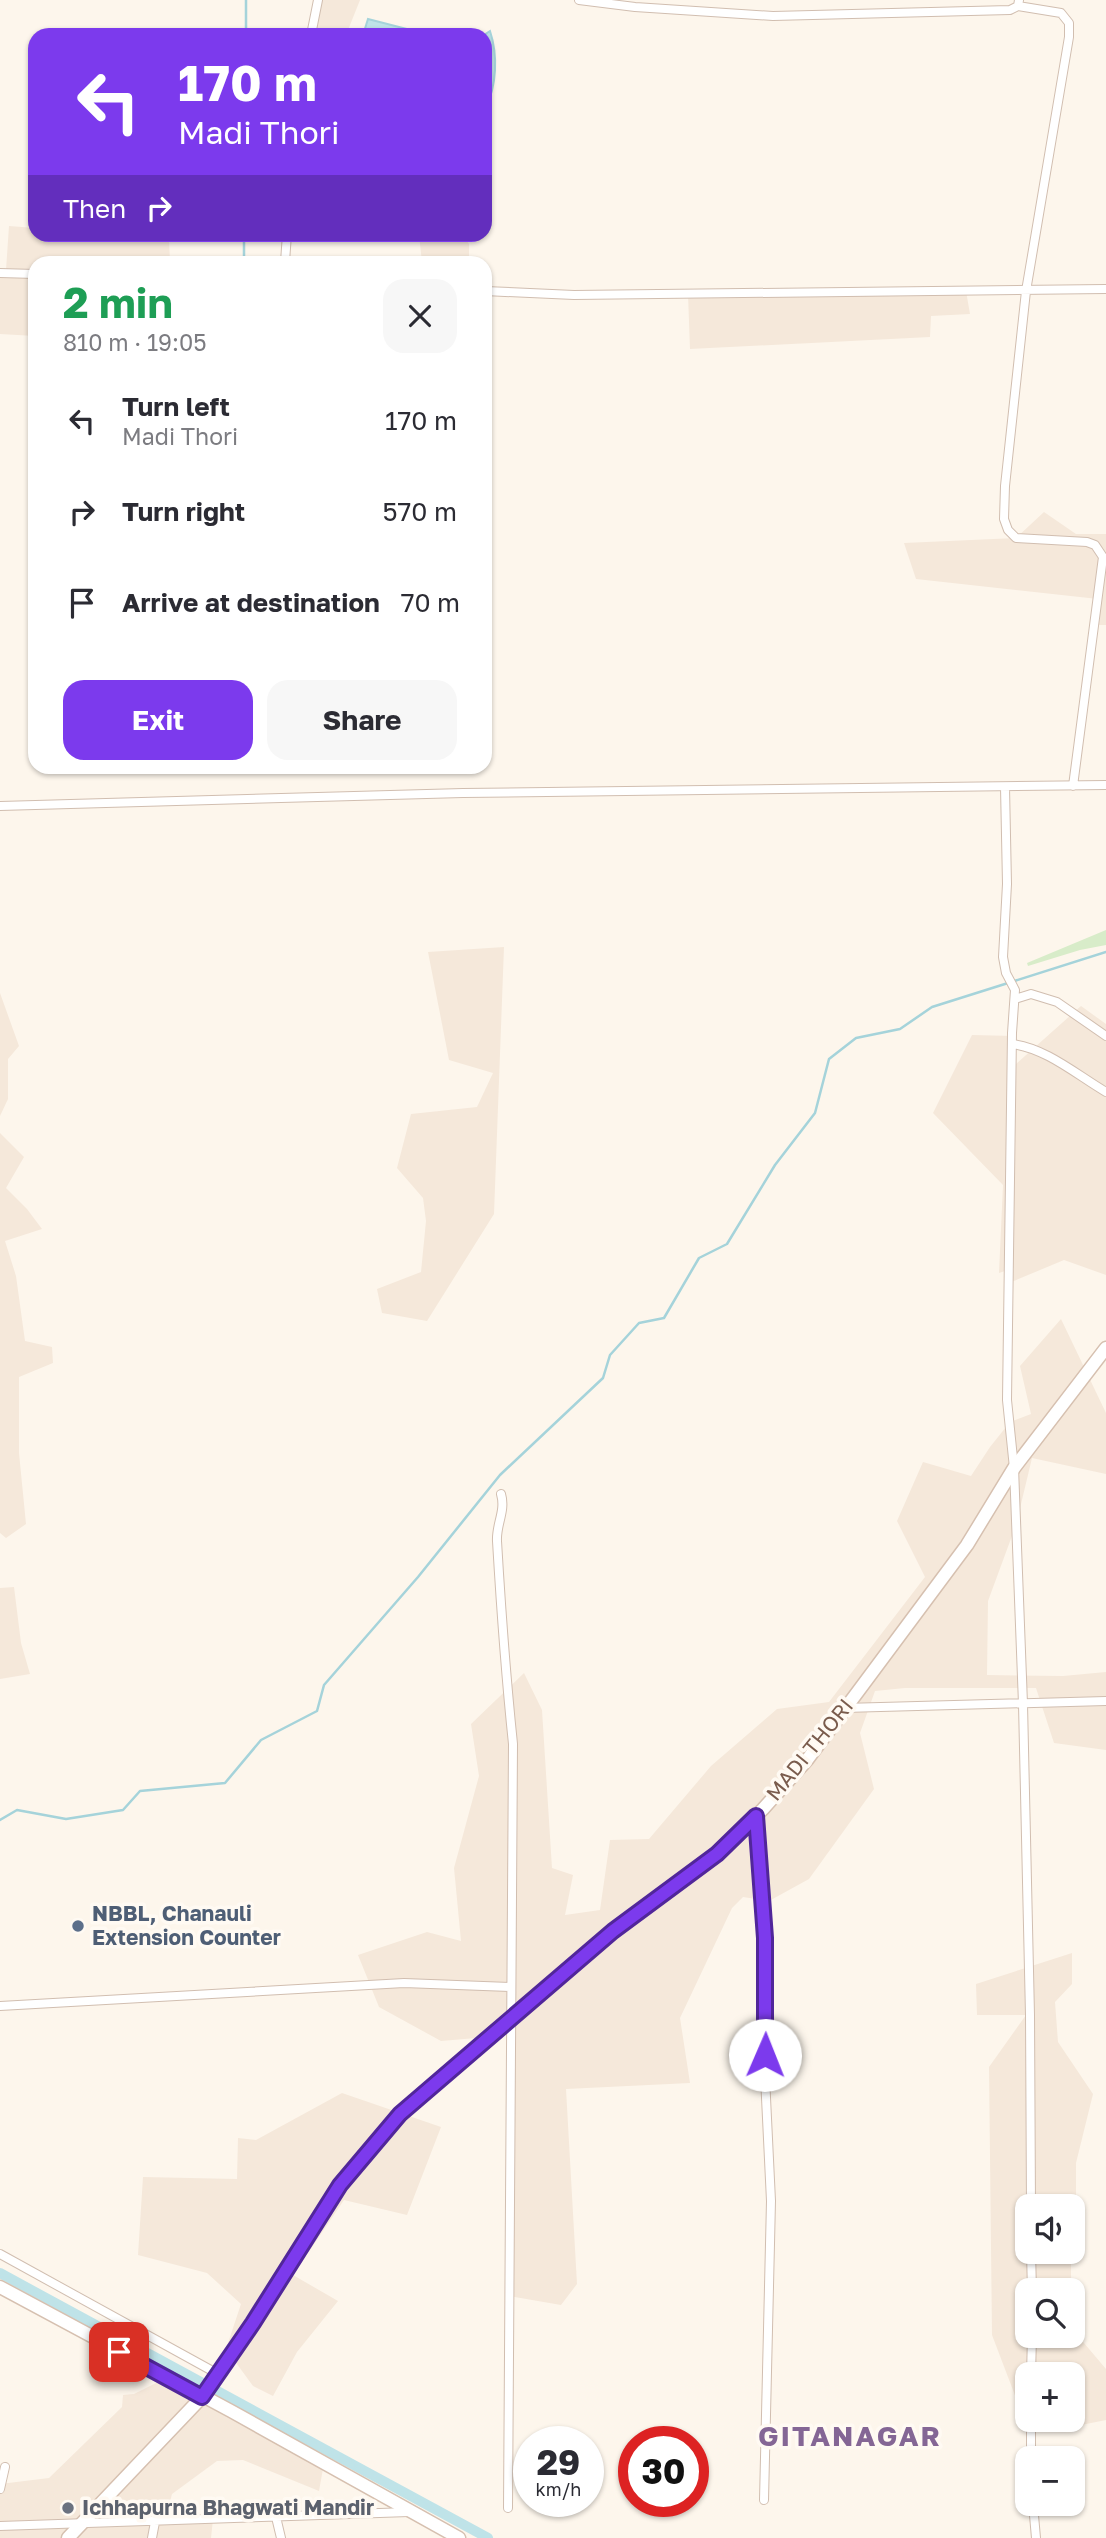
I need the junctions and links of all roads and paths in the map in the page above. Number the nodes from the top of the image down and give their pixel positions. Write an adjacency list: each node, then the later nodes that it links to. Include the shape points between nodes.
1 (318, 0): 4 (street)
2 (579, 0): 3 (street, via 773,16 1010,10)
3 (1019, 3): 9 (street, via 1061,13 1069,23)
4 (312, 28)
5 (0, 273): 6 (street)
6 (28, 274)
7 (1106, 289): 9 (street)
8 (492, 290): 9 (street, via 574,295)
9 (1026, 290): 11 (street, via 1004,519 1016,538 1087,542 1103,557)
10 (1106, 785): 11 (street)
11 (1073, 786): 12 (street)
12 (1004, 787): 13 (street, via 463,793); 14 (street, via 1007,884 1003,957)
13 (0, 806)
14 (1015, 994): 15 (street, via 1057,1002); 16 (street)
15 (1106, 1036)
16 (1012, 1044): 17 (street, via 1026,1046); 19 (street, via 1007,1400)
17 (1106, 1092)
18 (1106, 1348): 19 (main road, MADI THORI)
19 (1014, 1468): 22 (street); 23 (main road, MADI THORI, via 967,1545)
20 (502, 1494): 25 (street, via 505,1506 497,1532 513,1744)
21 (1106, 1701): 22 (street)
22 (1023, 1704): 23 (street); 28 (street)
23 (844, 1708): 24 (main road, MADI THORI, via 807,1759)
24 (756, 1816): 27 (main road, MADI THORI, via 717,1854 665,1890); 35 (street, via 765,1938 771,2201)
25 (510, 1987): 26 (street, via 404,1983); 27 (street)
26 (0, 2006)
27 (510, 2017): 31 (main road, MADI THORI, via 400,2114 340,2185); 36 (street)
28 (1031, 2194)
29 (0, 2254): 31 (street)
30 (0, 2287): 32 (main road)
31 (215, 2377): 32 (main road, MADI THORI)
32 (203, 2396): 37 (main road); 41 (main road, MADI THORI)
33 (5, 2467): 34 (street)
34 (0, 2489)
35 (764, 2500)
36 (508, 2508)
37 (412, 2512): 39 (street); 43 (main road)
38 (1034, 2516): 48 (street)
39 (276, 2517): 40 (street); 46 (street)
40 (155, 2522): 41 (street); 45 (street)
41 (79, 2525): 42 (street); 44 (main road, MADI THORI)
42 (0, 2526)
43 (443, 2534): 47 (main road)
44 (68, 2538)
45 (152, 2538)
46 (281, 2538)
47 (459, 2538)
48 (1036, 2538)

